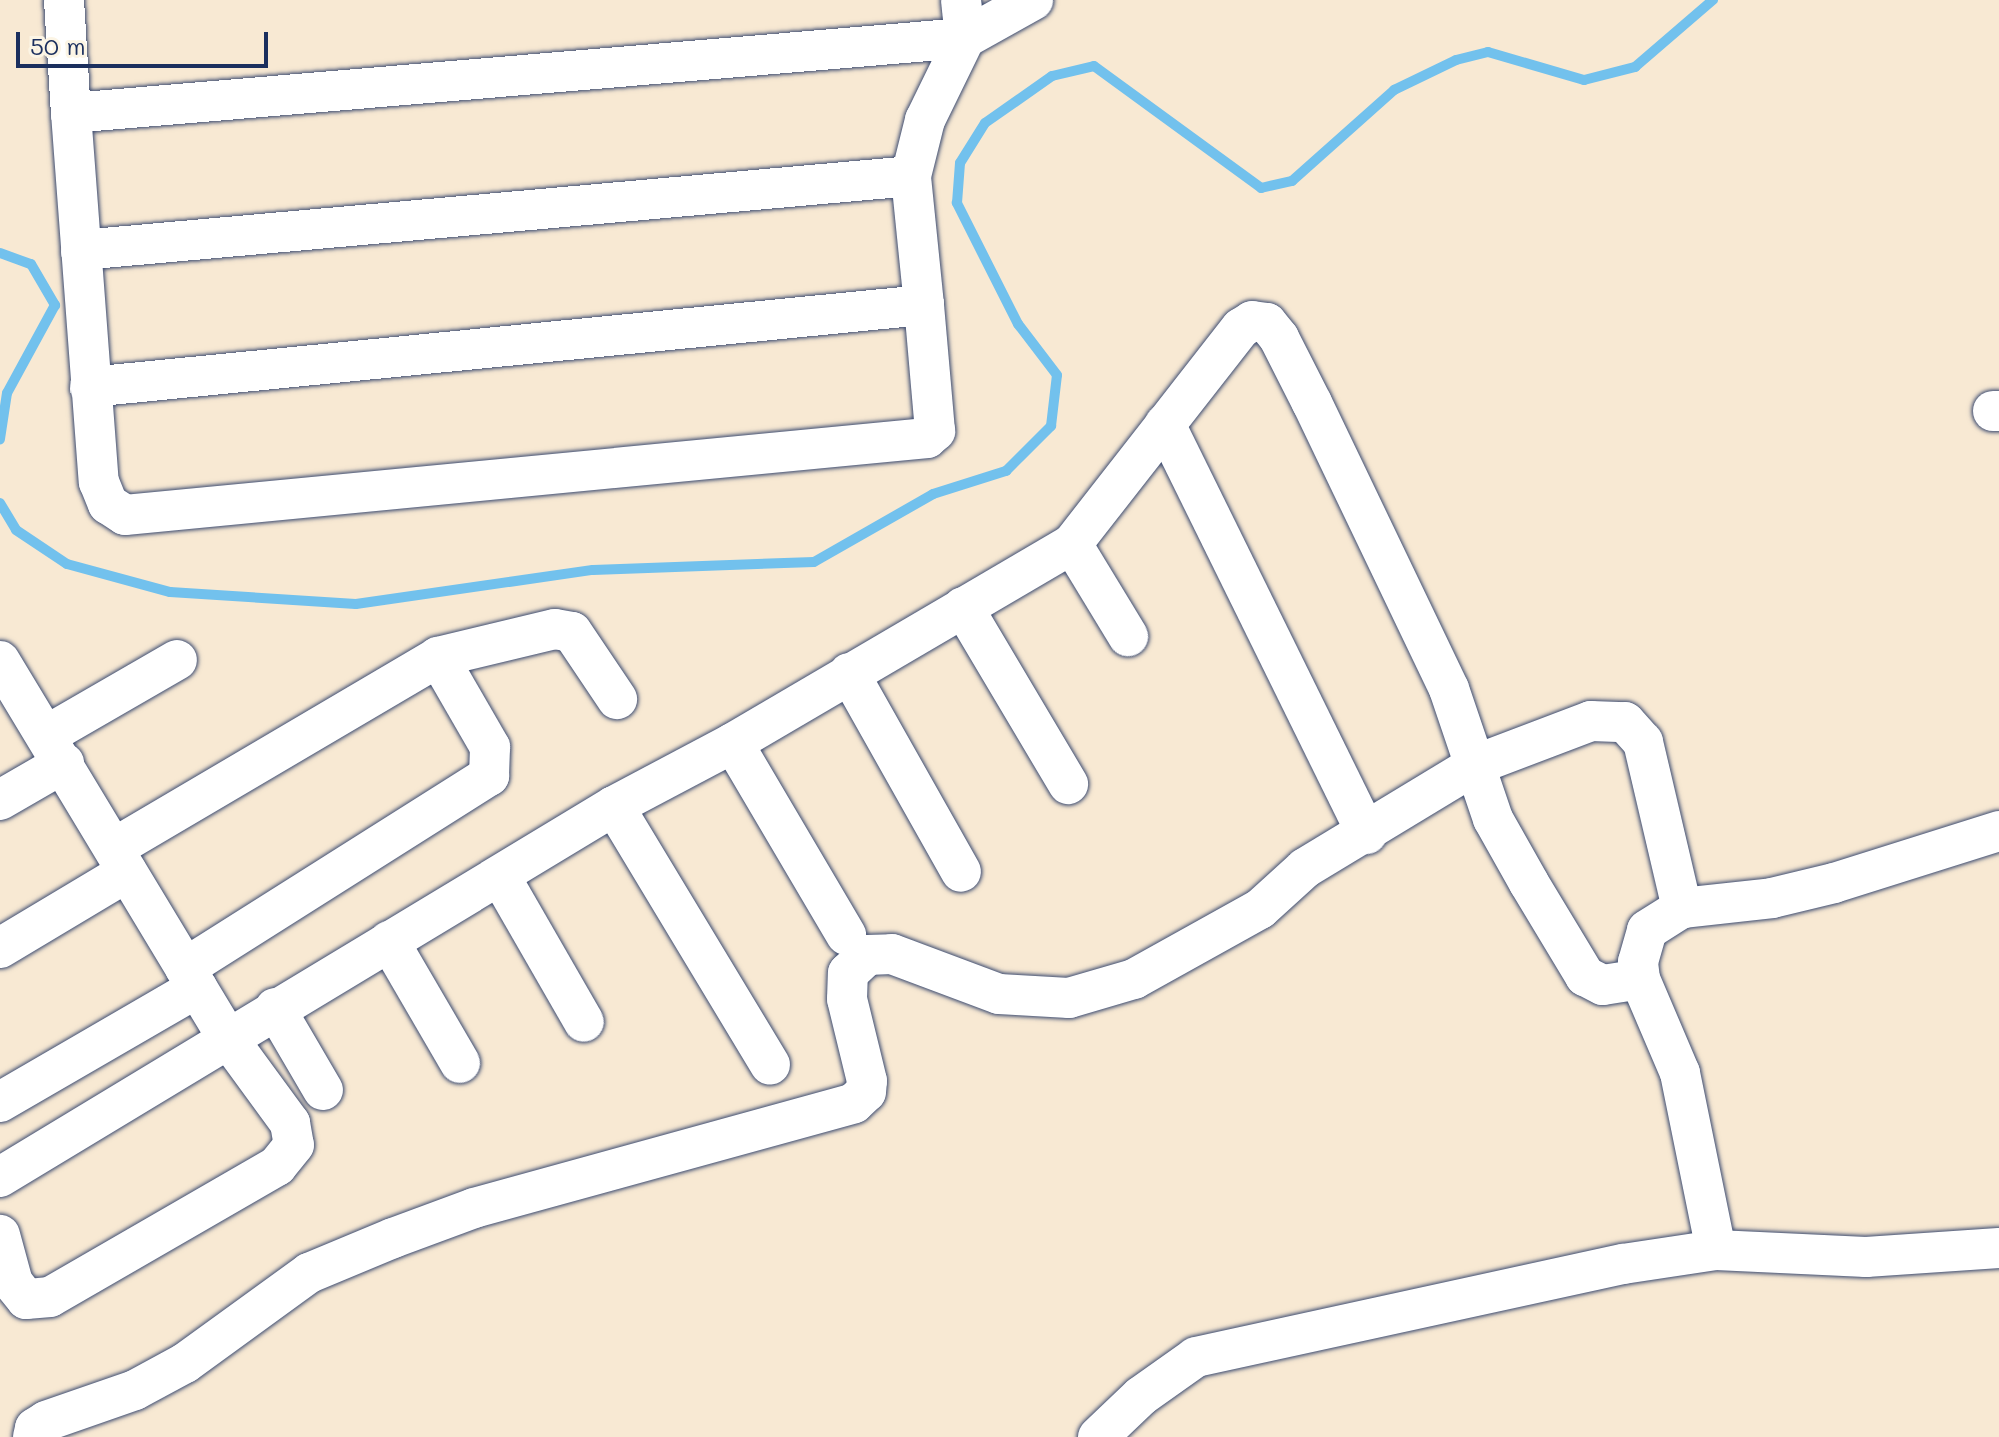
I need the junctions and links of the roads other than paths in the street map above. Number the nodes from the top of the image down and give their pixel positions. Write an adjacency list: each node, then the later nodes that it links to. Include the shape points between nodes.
1 (64, 0): 4 (street)
2 (1033, 0): 3 (street)
3 (963, 19): 4 (street); 5 (street)
4 (71, 113): 6 (street)
5 (911, 176): 6 (street); 7 (street)
6 (81, 250): 8 (street)
7 (924, 305): 8 (street); 8 (street, via 935,431 912,440 125,515 108,504 99,482)
8 (90, 387)
9 (1165, 424): 10 (street); 20 (street, via 1241,328 1252,321 1267,323 1312,403 1436,661); 25 (street)
10 (1072, 544): 11 (street); 12 (street)
11 (963, 607): 16 (street); 21 (street)
12 (1128, 636)
13 (438, 657): 17 (street, via 555,629 572,632); 26 (street); 33 (street, via 490,747 489,776)
14 (177, 660): 19 (street)
15 (0, 661): 19 (street)
16 (849, 673): 18 (street); 27 (street)
17 (617, 699)
18 (733, 743): 23 (street); 30 (street)
19 (56, 749): 22 (street); 26 (street)
20 (1475, 765): 25 (street); 29 (street, via 1591,721 1625,722 1643,742); 34 (street, via 1493,819 1585,976 1603,985)
21 (1068, 784)
22 (0, 800)
23 (614, 806): 28 (street); 39 (street)
24 (1999, 831): 29 (street, via 1834,883 1772,898)
25 (1367, 834): 46 (street, via 1305,868 1232,927 1134,979 1069,998 999,994 892,954 867,955 848,973 847,999 867,1081 866,1092 854,1103 474,1208 393,1238 309,1273 185,1363 135,1390 46,1421 35,1428)
26 (120, 860): 32 (street); 33 (street)
27 (961, 872)
28 (500, 876): 31 (street); 36 (street)
29 (1682, 908): 34 (street, via 1647,930 1638,962)
30 (846, 935)
31 (389, 941): 35 (street); 38 (street)
32 (0, 948)
33 (191, 978): 37 (street); 41 (street)
34 (1640, 979): 45 (street, via 1680,1073)
35 (275, 1008): 37 (street); 40 (street)
36 (584, 1022)
37 (227, 1037): 42 (street); 43 (street, via 290,1123 294,1145 277,1166 50,1297 26,1299 13,1283)
38 (460, 1063)
39 (770, 1065)
40 (323, 1090)
41 (0, 1102)
42 (0, 1177)
43 (0, 1235)
44 (1999, 1248): 45 (street, via 1866,1257)
45 (1716, 1250): 47 (street, via 1623,1264 1196,1357 1141,1396)
46 (33, 1437)
47 (1098, 1437)

